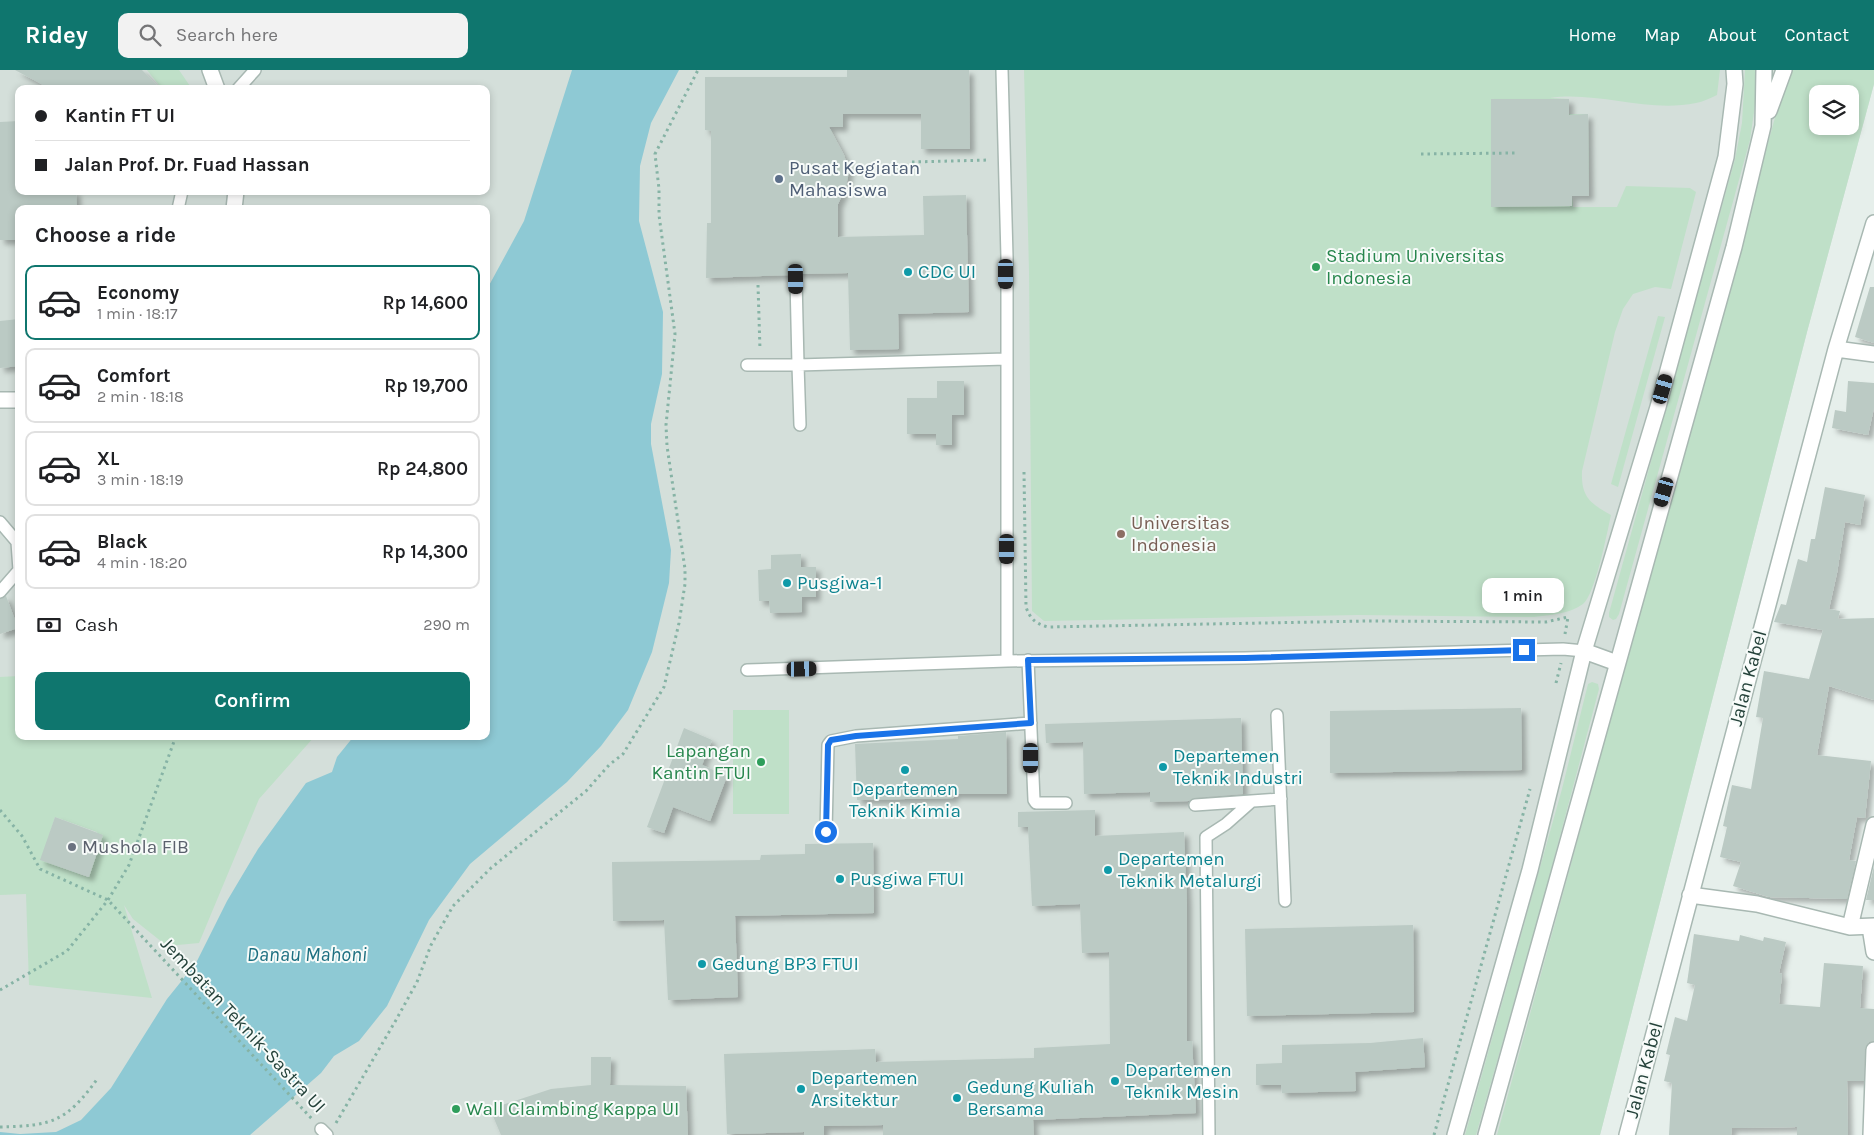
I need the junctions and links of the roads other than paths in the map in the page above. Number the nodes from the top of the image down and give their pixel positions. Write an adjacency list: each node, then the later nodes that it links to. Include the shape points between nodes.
1 (210, 70): 7 (street)
2 (255, 70): 8 (lane)
3 (1002, 70): 14 (lane)
4 (1734, 70): 24 (street, via 1726,157 1658,407)
5 (1764, 70): 9 (street)
6 (1784, 70): 9 (street)
7 (216, 85)
8 (242, 85)
9 (1763, 126): 27 (street, via 1734,247)
10 (1874, 223): 12 (street, Jalan Kabel)
11 (796, 279): 16 (lane)
12 (1836, 349): 13 (street); 37 (street, Jalan Kabel)
13 (1874, 354)
14 (1006, 359): 16 (lane); 26 (lane)
15 (747, 365): 16 (lane)
16 (798, 365): 19 (lane)
17 (0, 400): 18 (street)
18 (15, 400)
19 (800, 425)
20 (0, 522): 21 (lane)
21 (15, 540)
22 (15, 574): 23 (lane)
23 (0, 592)
24 (1584, 651): 25 (lane); 27 (street); 44 (street, via 1530,870)
25 (1028, 660): 26 (lane); 30 (lane)
26 (1007, 661): 28 (lane)
27 (1617, 663): 45 (street)
28 (747, 670)
29 (1277, 715): 31 (lane)
30 (1031, 723): 33 (lane, via 1034,800 1045,805); 36 (lane, via 831,740 828,745)
31 (1281, 799): 32 (lane); 38 (lane)
32 (1252, 801): 34 (lane); 43 (lane, via 1206,837)
33 (1066, 803)
34 (1195, 805)
35 (1874, 825): 39 (street)
36 (826, 832)
37 (1690, 895): 39 (street, via 1757,904); 46 (street, Jalan Kabel)
38 (1285, 901)
39 (1850, 926): 40 (street)
40 (1872, 926): 41 (street)
41 (1874, 952)
42 (1874, 1050): 47 (street)
43 (1209, 1135)
44 (1455, 1135)
45 (1486, 1135)
46 (1627, 1135)
47 (1871, 1135)

